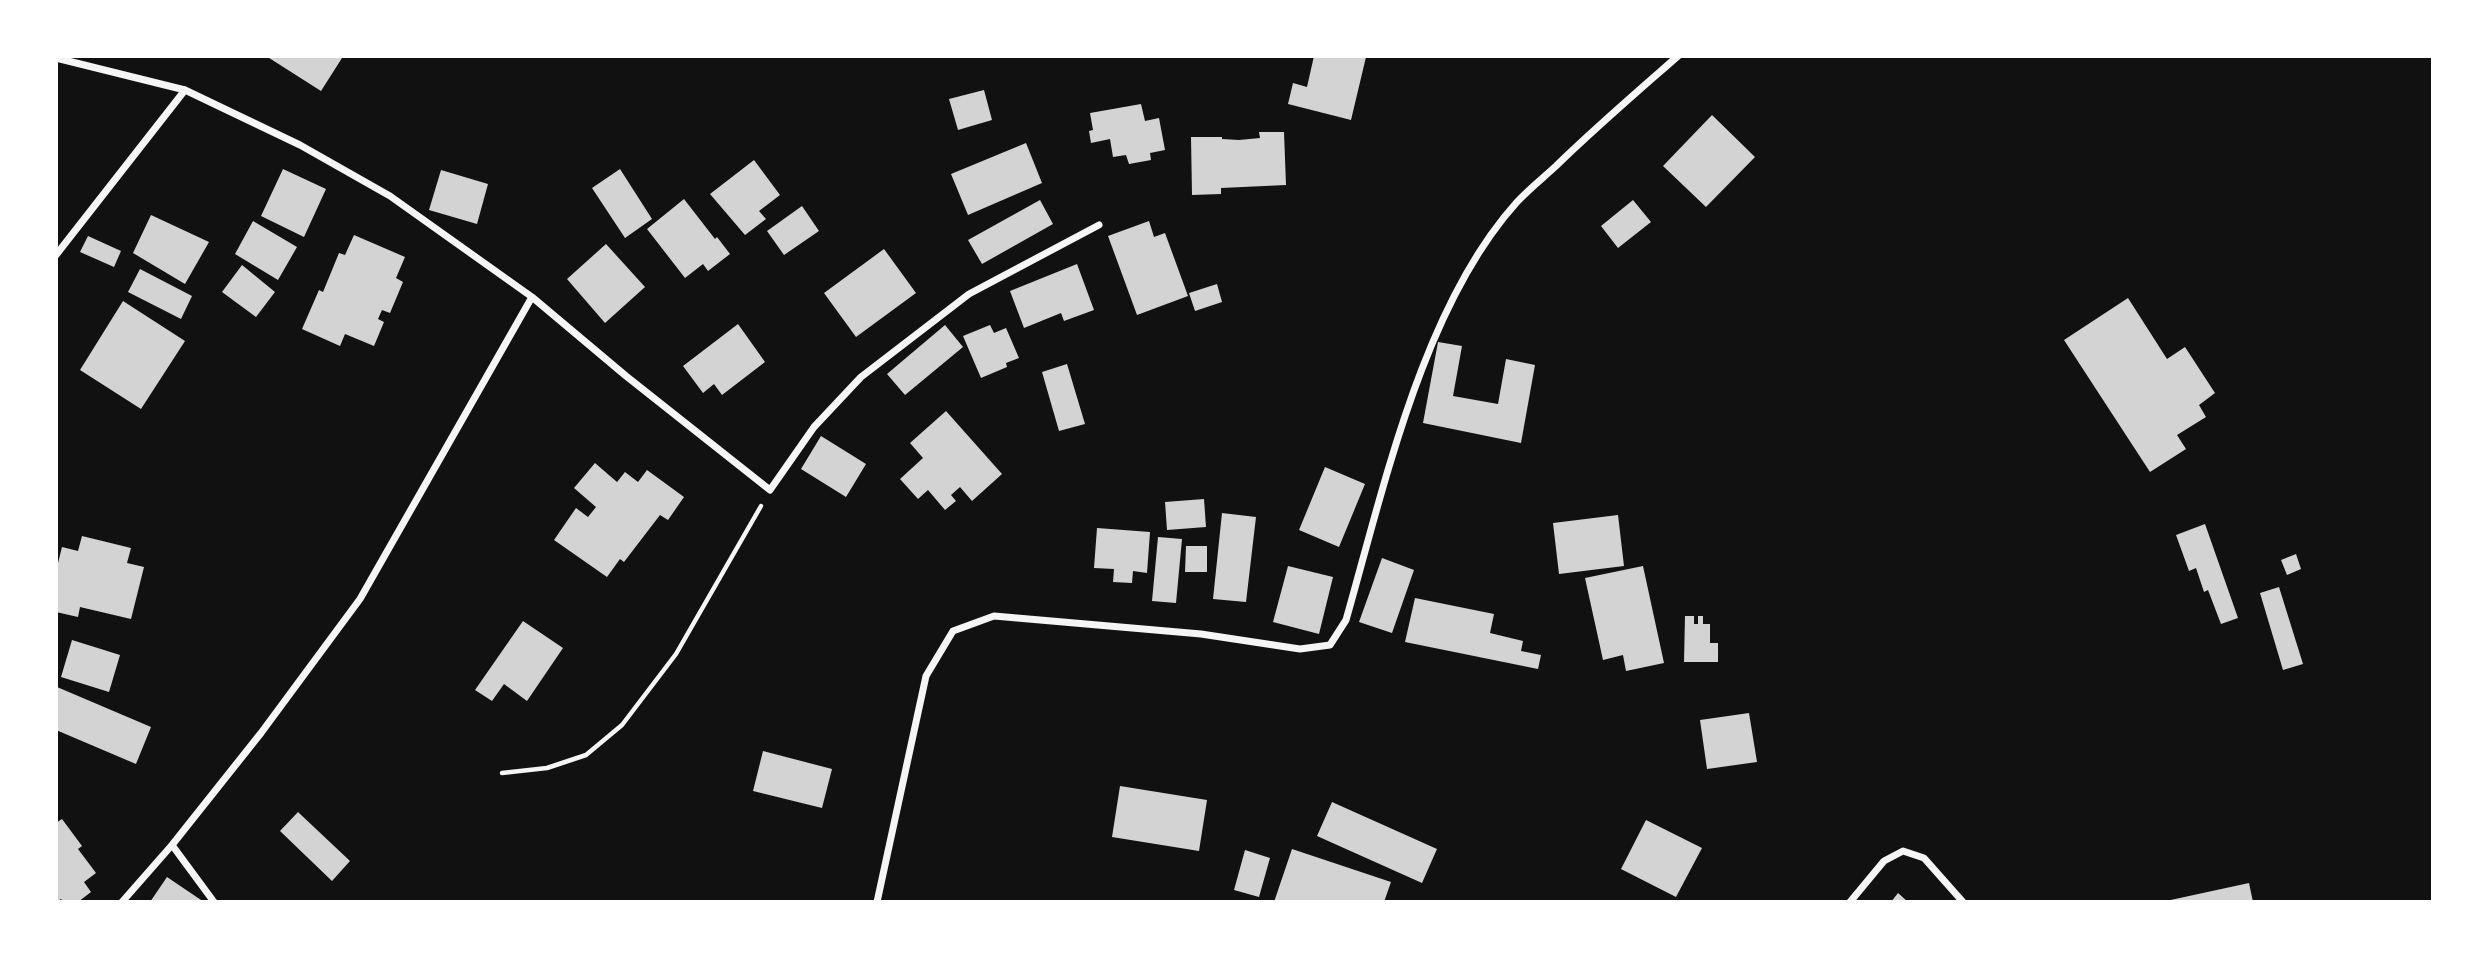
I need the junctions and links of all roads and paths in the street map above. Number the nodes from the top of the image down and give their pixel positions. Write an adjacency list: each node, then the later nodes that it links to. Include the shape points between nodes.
1 (1678, 56): 12 (street, via 1517,202 1473,262 1441,323 1403,423 1346,620 1330,645 1300,649 1201,634 994,616 953,631 926,676)
2 (56, 58): 3 (street)
3 (185, 90): 5 (street); 6 (street, via 300,145 390,196)
4 (1099, 225): 7 (street, via 969,294 861,377 814,427)
5 (56, 255)
6 (532, 297): 7 (street); 9 (street, via 360,599)
7 (770, 491): 8 (path, via 676,654 622,724 586,755 547,768)
8 (502, 773)
9 (172, 845): 10 (street); 11 (street)
10 (122, 902)
11 (215, 902)
12 (877, 902)
13 (1850, 902): 14 (street, via 1884,861 1903,851 1924,858)
14 (1963, 902)

